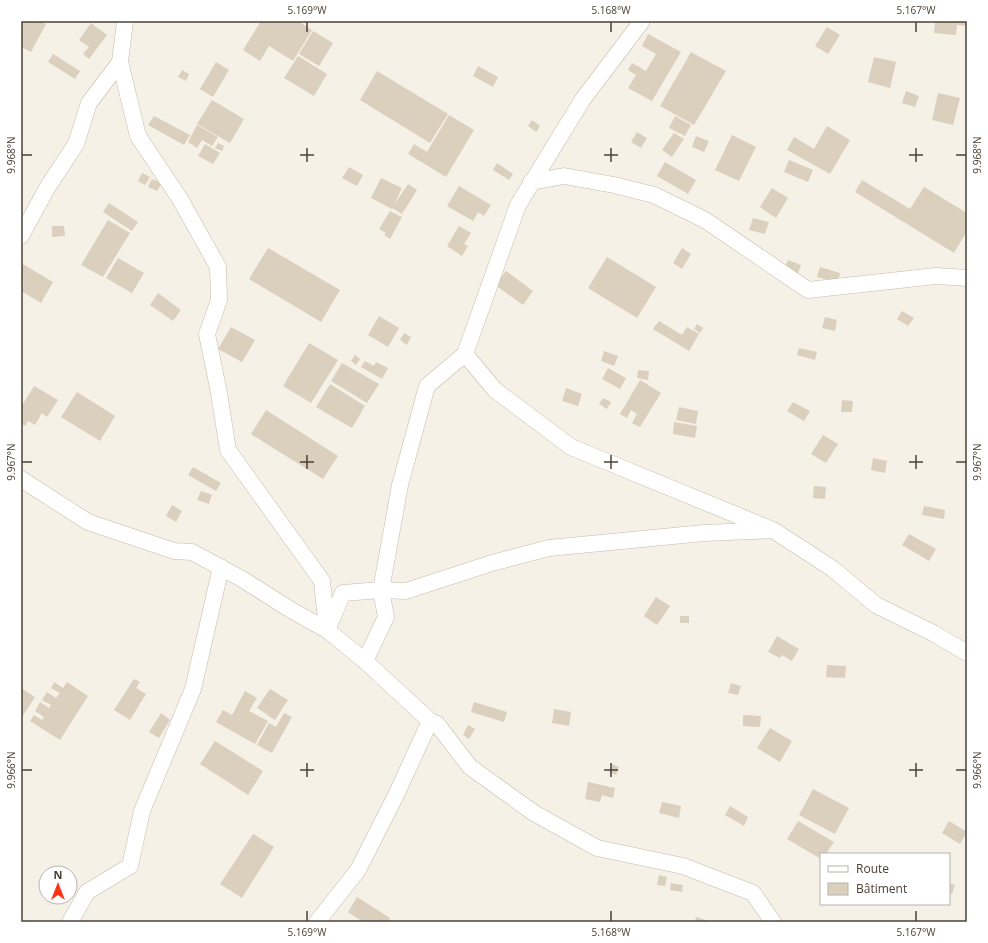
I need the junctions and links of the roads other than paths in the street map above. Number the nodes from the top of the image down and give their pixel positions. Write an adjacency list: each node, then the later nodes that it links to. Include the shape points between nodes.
1 (125, 21): 3 (street)
2 (642, 21): 4 (street, via 583,99)
3 (120, 62): 5 (street, via 89,103 76,144 47,188); 12 (street, via 138,136 180,199 218,267 219,300 207,334 228,450 322,581)
4 (531, 182): 6 (street, via 564,176 654,195 705,220 808,290 936,276); 7 (street, via 518,205)
5 (21, 236)
6 (967, 278)
7 (465, 354): 9 (street, via 495,390 571,447); 11 (street, via 427,386 400,486)
8 (21, 479): 10 (street, via 88,522 174,551 192,552)
9 (773, 530): 11 (street, via 704,533 549,548 406,591); 13 (street, via 833,569 876,605)
10 (221, 568): 12 (street); 16 (street, via 193,689 142,811 130,866 87,892)
11 (382, 590): 12 (street, via 343,593); 14 (street, via 386,617)
12 (327, 630): 14 (street)
13 (967, 653)
14 (365, 662): 15 (street)
15 (430, 721): 17 (street, via 358,870); 18 (street, via 438,724 470,767 534,813 597,848 683,866 753,892)
16 (70, 922)
17 (317, 922)
18 (773, 922)

